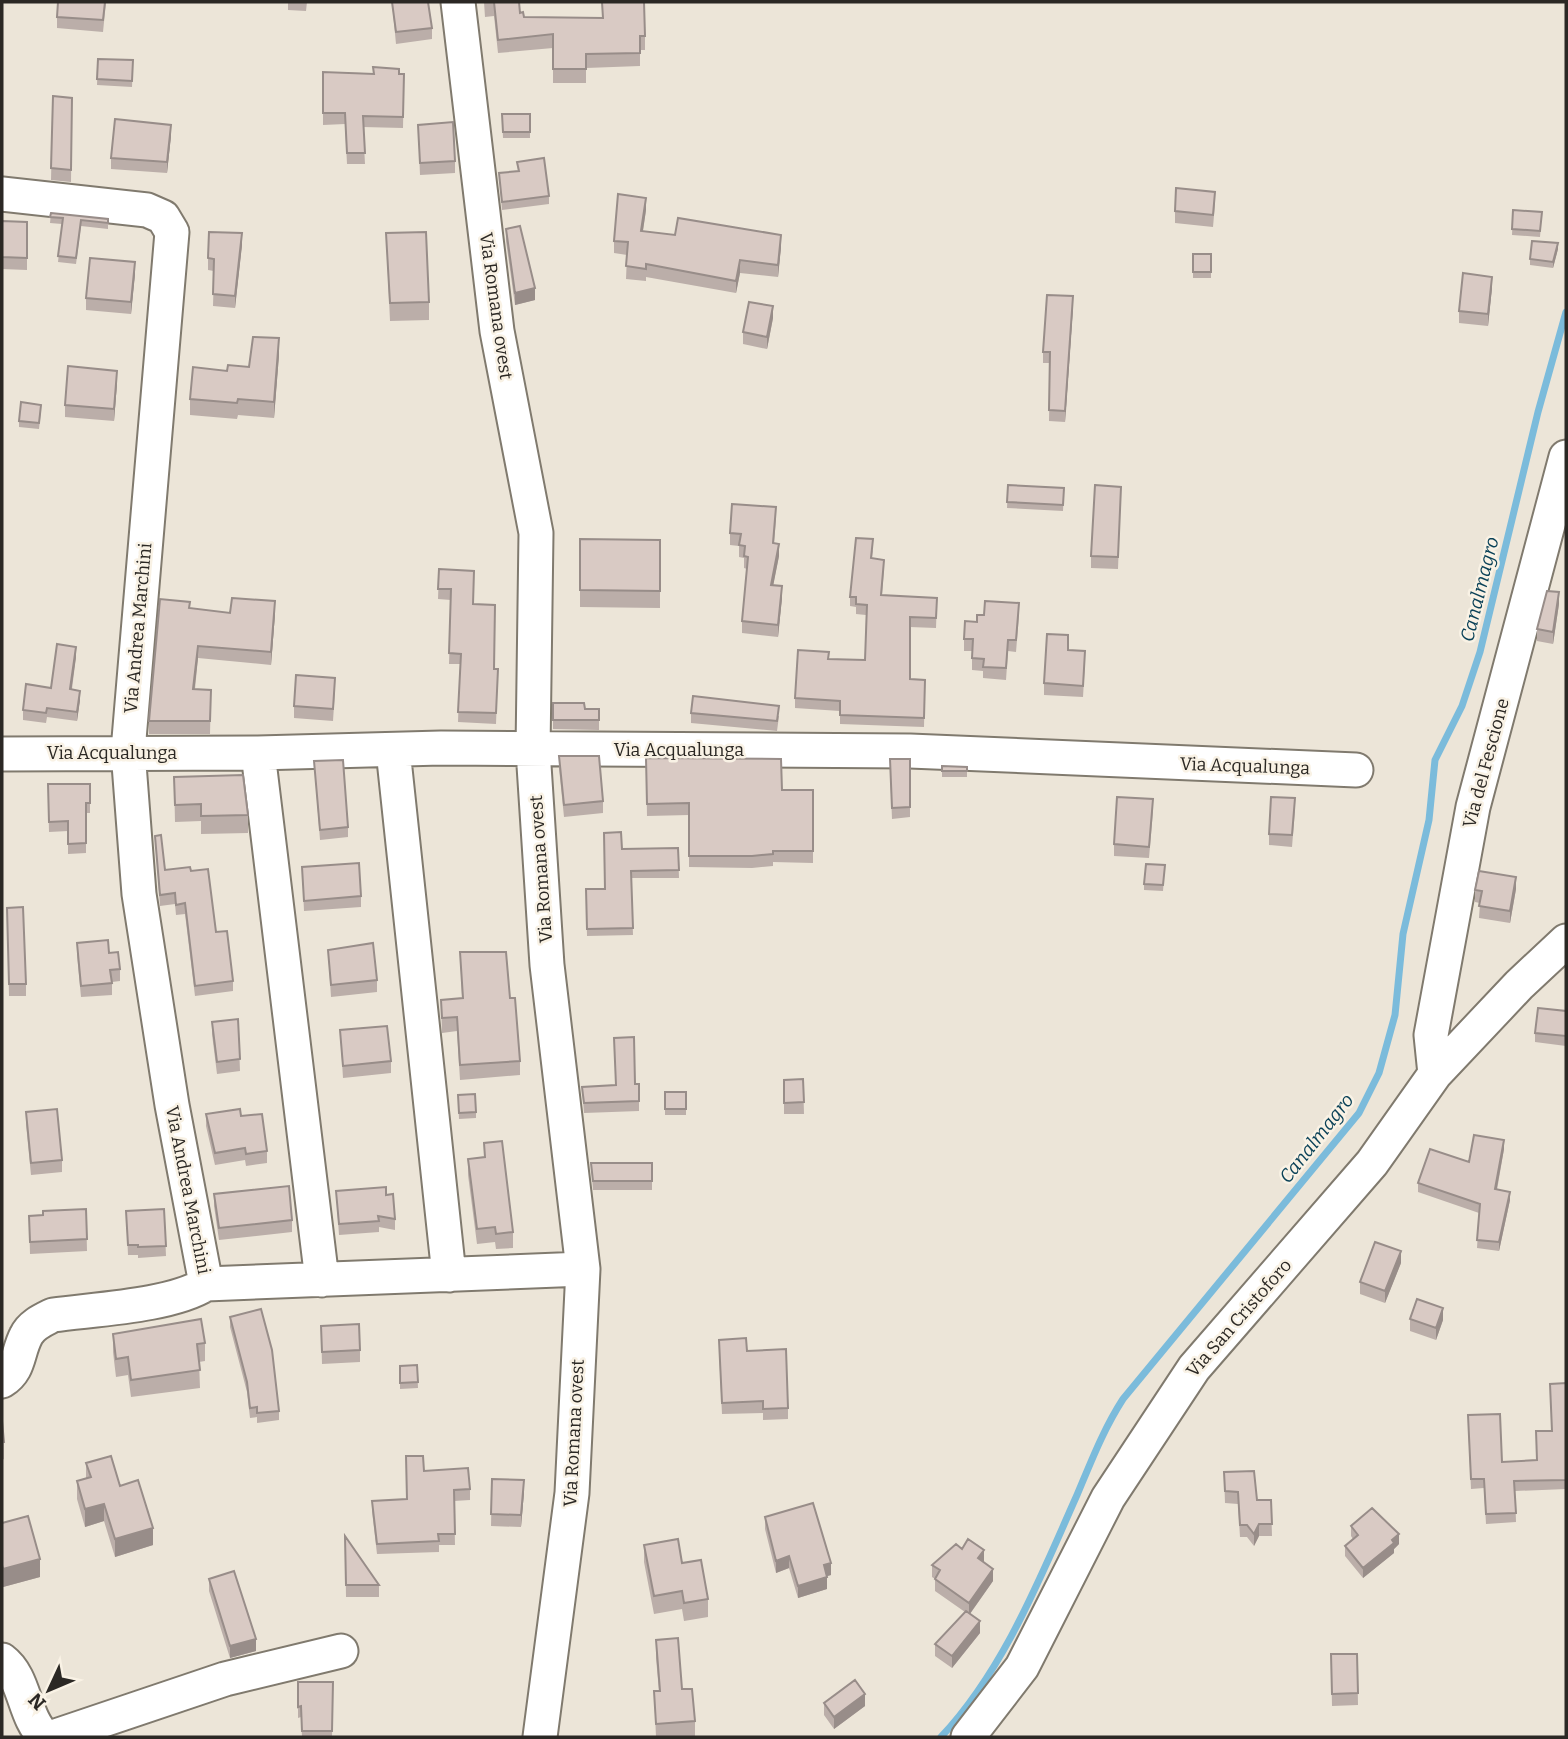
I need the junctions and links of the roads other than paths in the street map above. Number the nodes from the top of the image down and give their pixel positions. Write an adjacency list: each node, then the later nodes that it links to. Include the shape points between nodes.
1 (458, 2): 5 (street, Via Romana ovest, via 497,331 536,533)
2 (2, 194): 6 (street, Via Andrea Marchini, via 146,210 163,217 172,232)
3 (1566, 457): 11 (street, Via del Fescione, via 1470,821 1431,1035)
4 (393, 750): 5 (street, Via Acqualunga); 7 (street, Via Acqualunga); 13 (street)
5 (533, 750): 9 (street, Via Acqualunga, via 910,751); 12 (street, Via Romana ovest, via 547,965)
6 (128, 751): 7 (street, Via Acqualunga); 8 (street, Via Acqualunga); 15 (street, Via Andrea Marchini, via 139,894)
7 (258, 753): 14 (street)
8 (2, 754)
9 (1356, 770)
10 (1566, 941): 11 (street, Via San Cristoforo)
11 (1435, 1074): 22 (street, Via San Cristoforo, via 1372,1163 1194,1368 1108,1498 1022,1667)
12 (583, 1269): 13 (street); 21 (street, Via Romana ovest, via 572,1493)
13 (449, 1275): 14 (street)
14 (322, 1279): 15 (street)
15 (206, 1284): 16 (street, via 192,1294 53,1315 26,1335 15,1370)
16 (2, 1381)
17 (341, 1651): 20 (street, via 225,1679)
18 (2, 1660): 19 (street, via 13,1673 36,1729)
19 (45, 1737)
20 (53, 1737)
21 (540, 1737)
22 (968, 1737)

